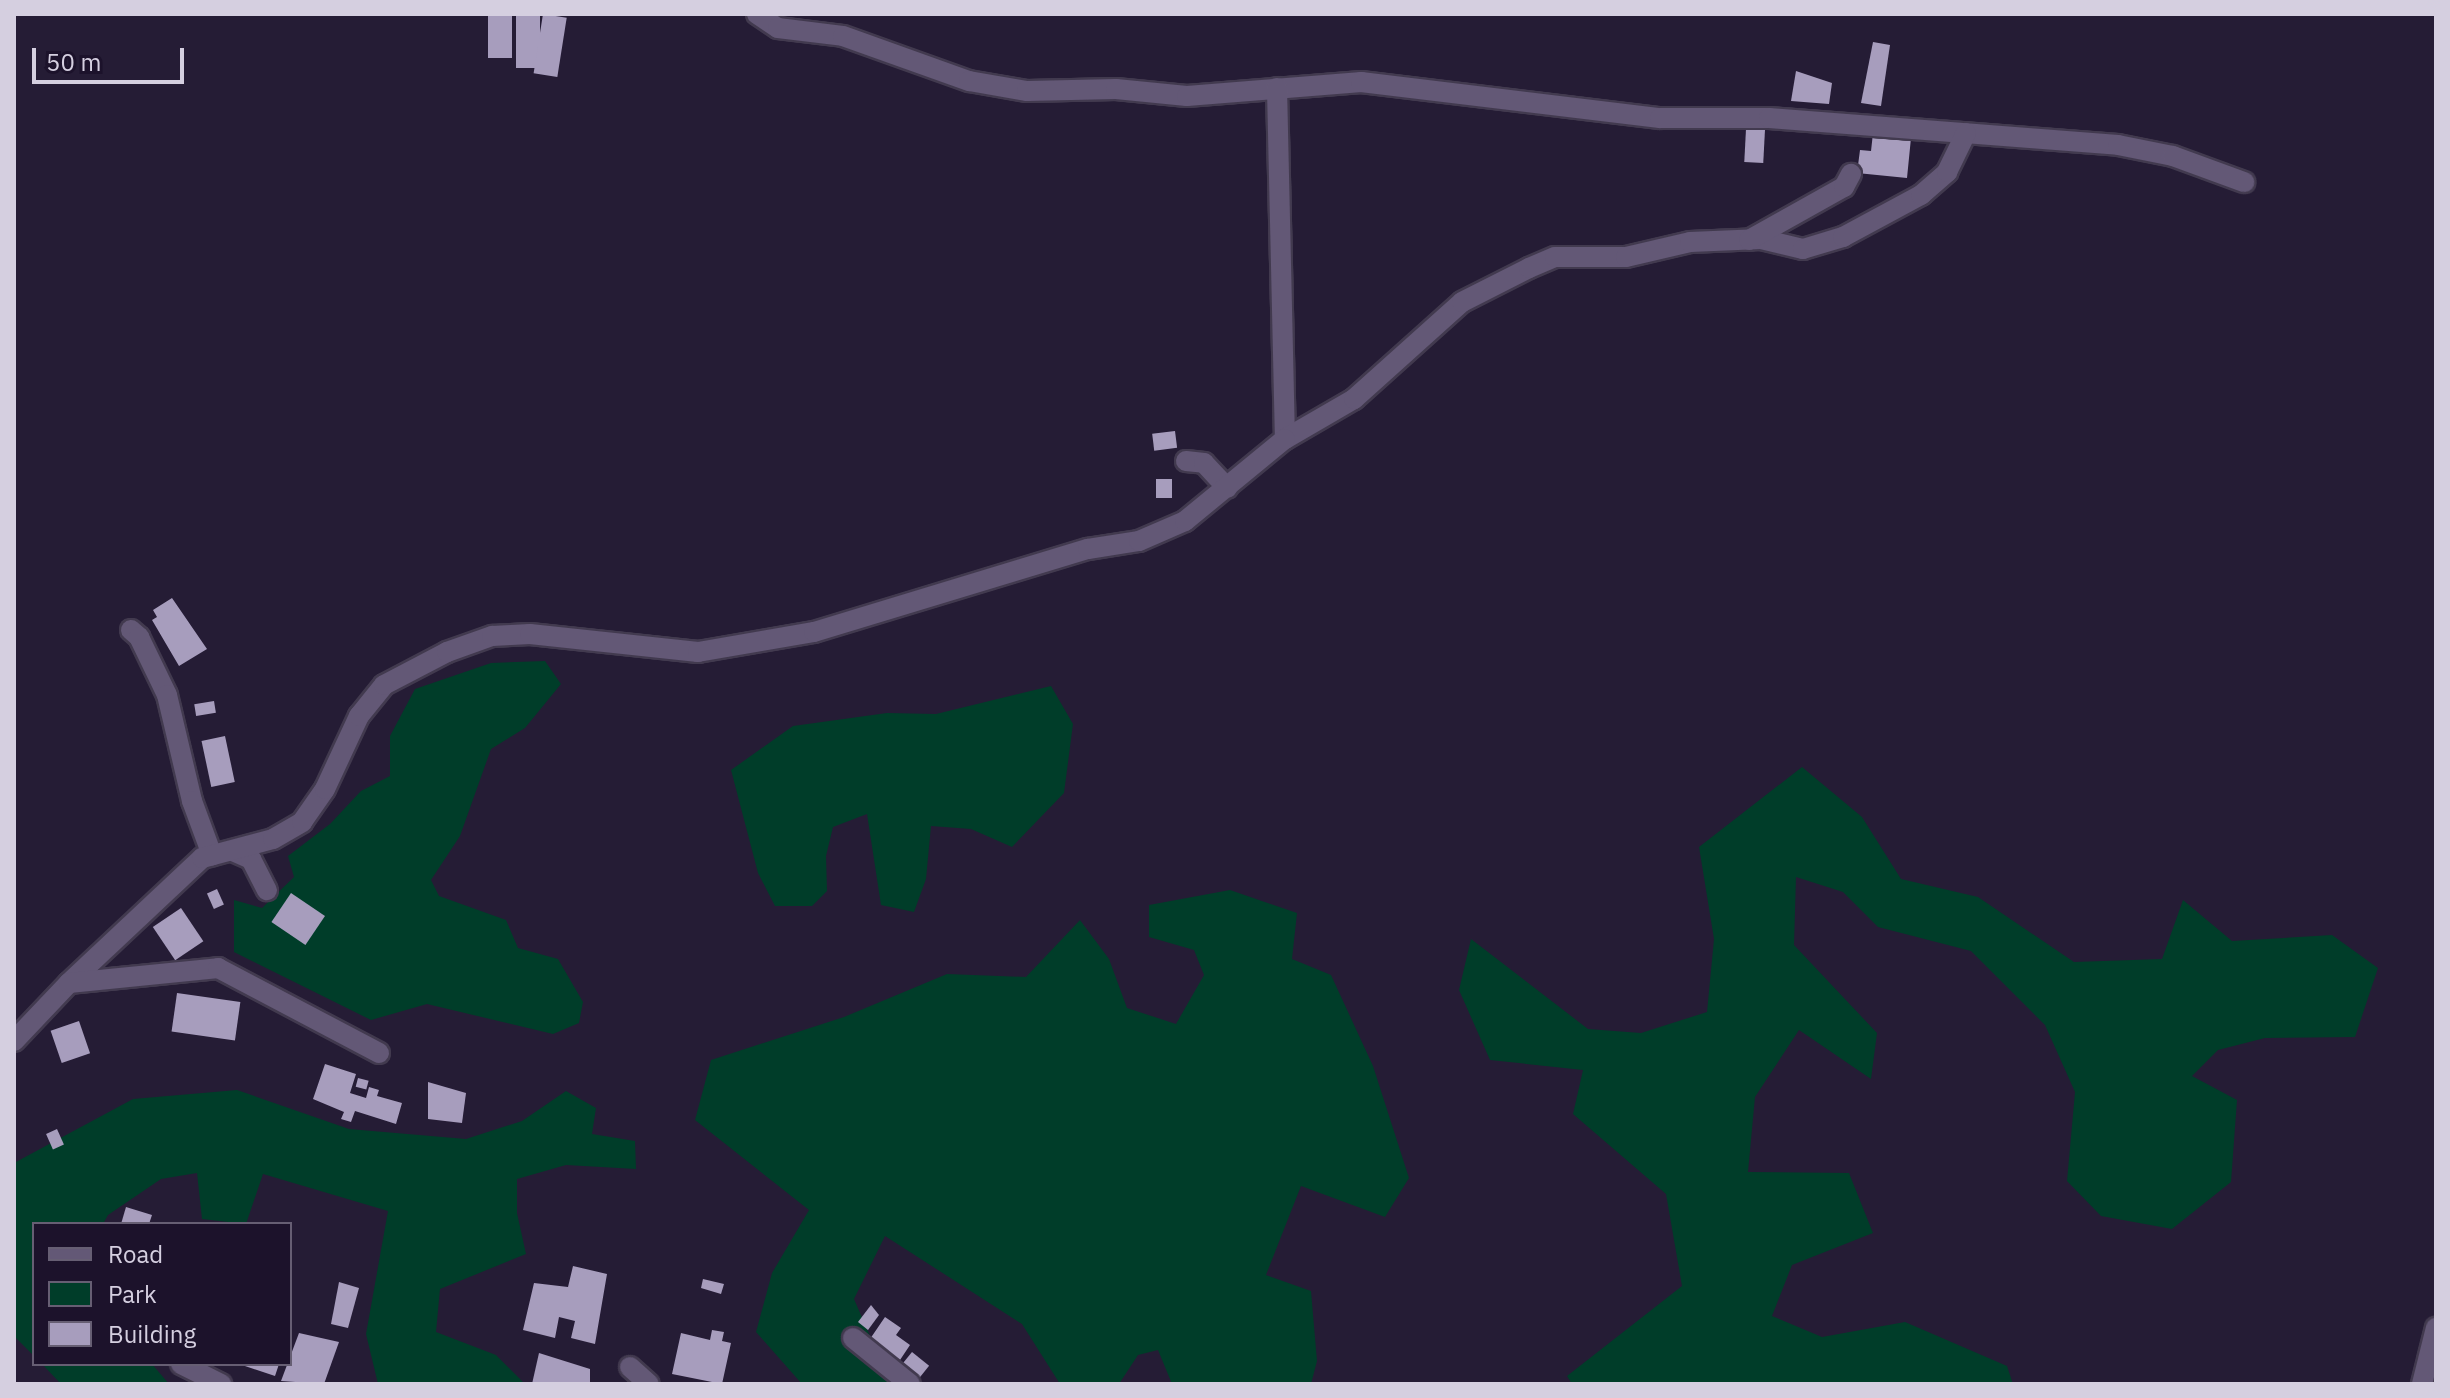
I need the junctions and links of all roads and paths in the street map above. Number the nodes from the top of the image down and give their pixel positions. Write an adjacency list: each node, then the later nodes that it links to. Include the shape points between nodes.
1 (757, 14): 2 (street, via 778,28 843,36 969,81 1027,91 1116,89 1187,96)
2 (1277, 88): 3 (street, via 1361,82 1660,118 1769,118); 7 (street)
3 (1966, 133): 5 (street, via 2118,145 2173,156); 6 (street, via 1947,172 1884,218 1803,249)
4 (1851, 174): 6 (street, via 1844,187)
5 (2244, 182)
6 (1749, 240): 7 (street, via 1690,242 1626,257 1555,257 1529,268 1462,302 1354,399)
7 (1285, 439): 9 (street)
8 (1186, 461): 9 (street, via 1204,463)
9 (1227, 488): 11 (street, via 1185,521 1139,541 1088,549 873,615 742,648 698,652 530,634 492,636 384,685 359,716 325,789 302,822 273,839)
10 (131, 630): 12 (street, via 167,695 192,801)
11 (233, 851): 12 (street); 13 (street, via 251,859)
12 (212, 855): 14 (street, via 202,858)
13 (267, 890)
14 (69, 983): 15 (street); 16 (street, via 218,968)
15 (14, 1041)
16 (379, 1053)
17 (2436, 1328): 24 (street)
18 (853, 1338): 23 (street)
19 (187, 1366): 21 (street)
20 (630, 1367): 22 (street)
21 (220, 1377)
22 (649, 1384)
23 (910, 1384)
24 (2422, 1384)

